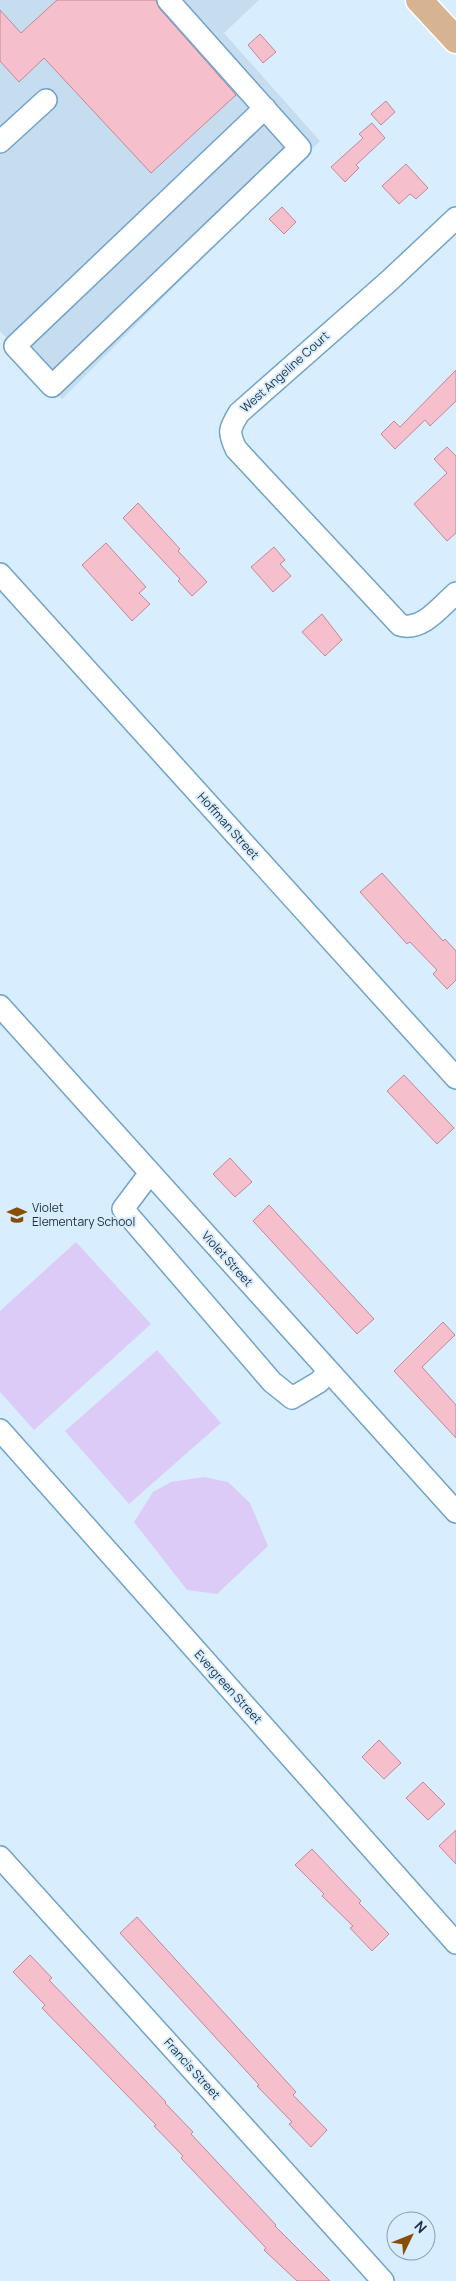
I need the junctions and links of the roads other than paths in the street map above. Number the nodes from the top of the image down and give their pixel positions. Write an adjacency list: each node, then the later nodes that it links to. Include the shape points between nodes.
1 (168, 0): 5 (street)
2 (419, 0): 3 (main road)
3 (456, 40)
4 (46, 100): 6 (street)
5 (265, 108): 5 (street, via 300,148 52,386 16,346)
6 (0, 142)
7 (456, 218): 9 (street, West Angeline Court, via 239,413 230,428 236,449 400,625 408,628 426,619)
8 (0, 574): 11 (street, Hoffman Street)
9 (456, 593)
10 (0, 1006): 12 (street, Violet Street)
11 (456, 1078)
12 (150, 1173): 13 (street, Violet Street); 13 (street, via 123,1209 272,1382 292,1398 319,1382)
13 (328, 1372): 15 (street, Violet Street)
14 (0, 1430): 17 (street, Evergreen Street)
15 (456, 1512)
16 (0, 1857): 18 (street, Francis Street)
17 (456, 1943)
18 (383, 2281)

